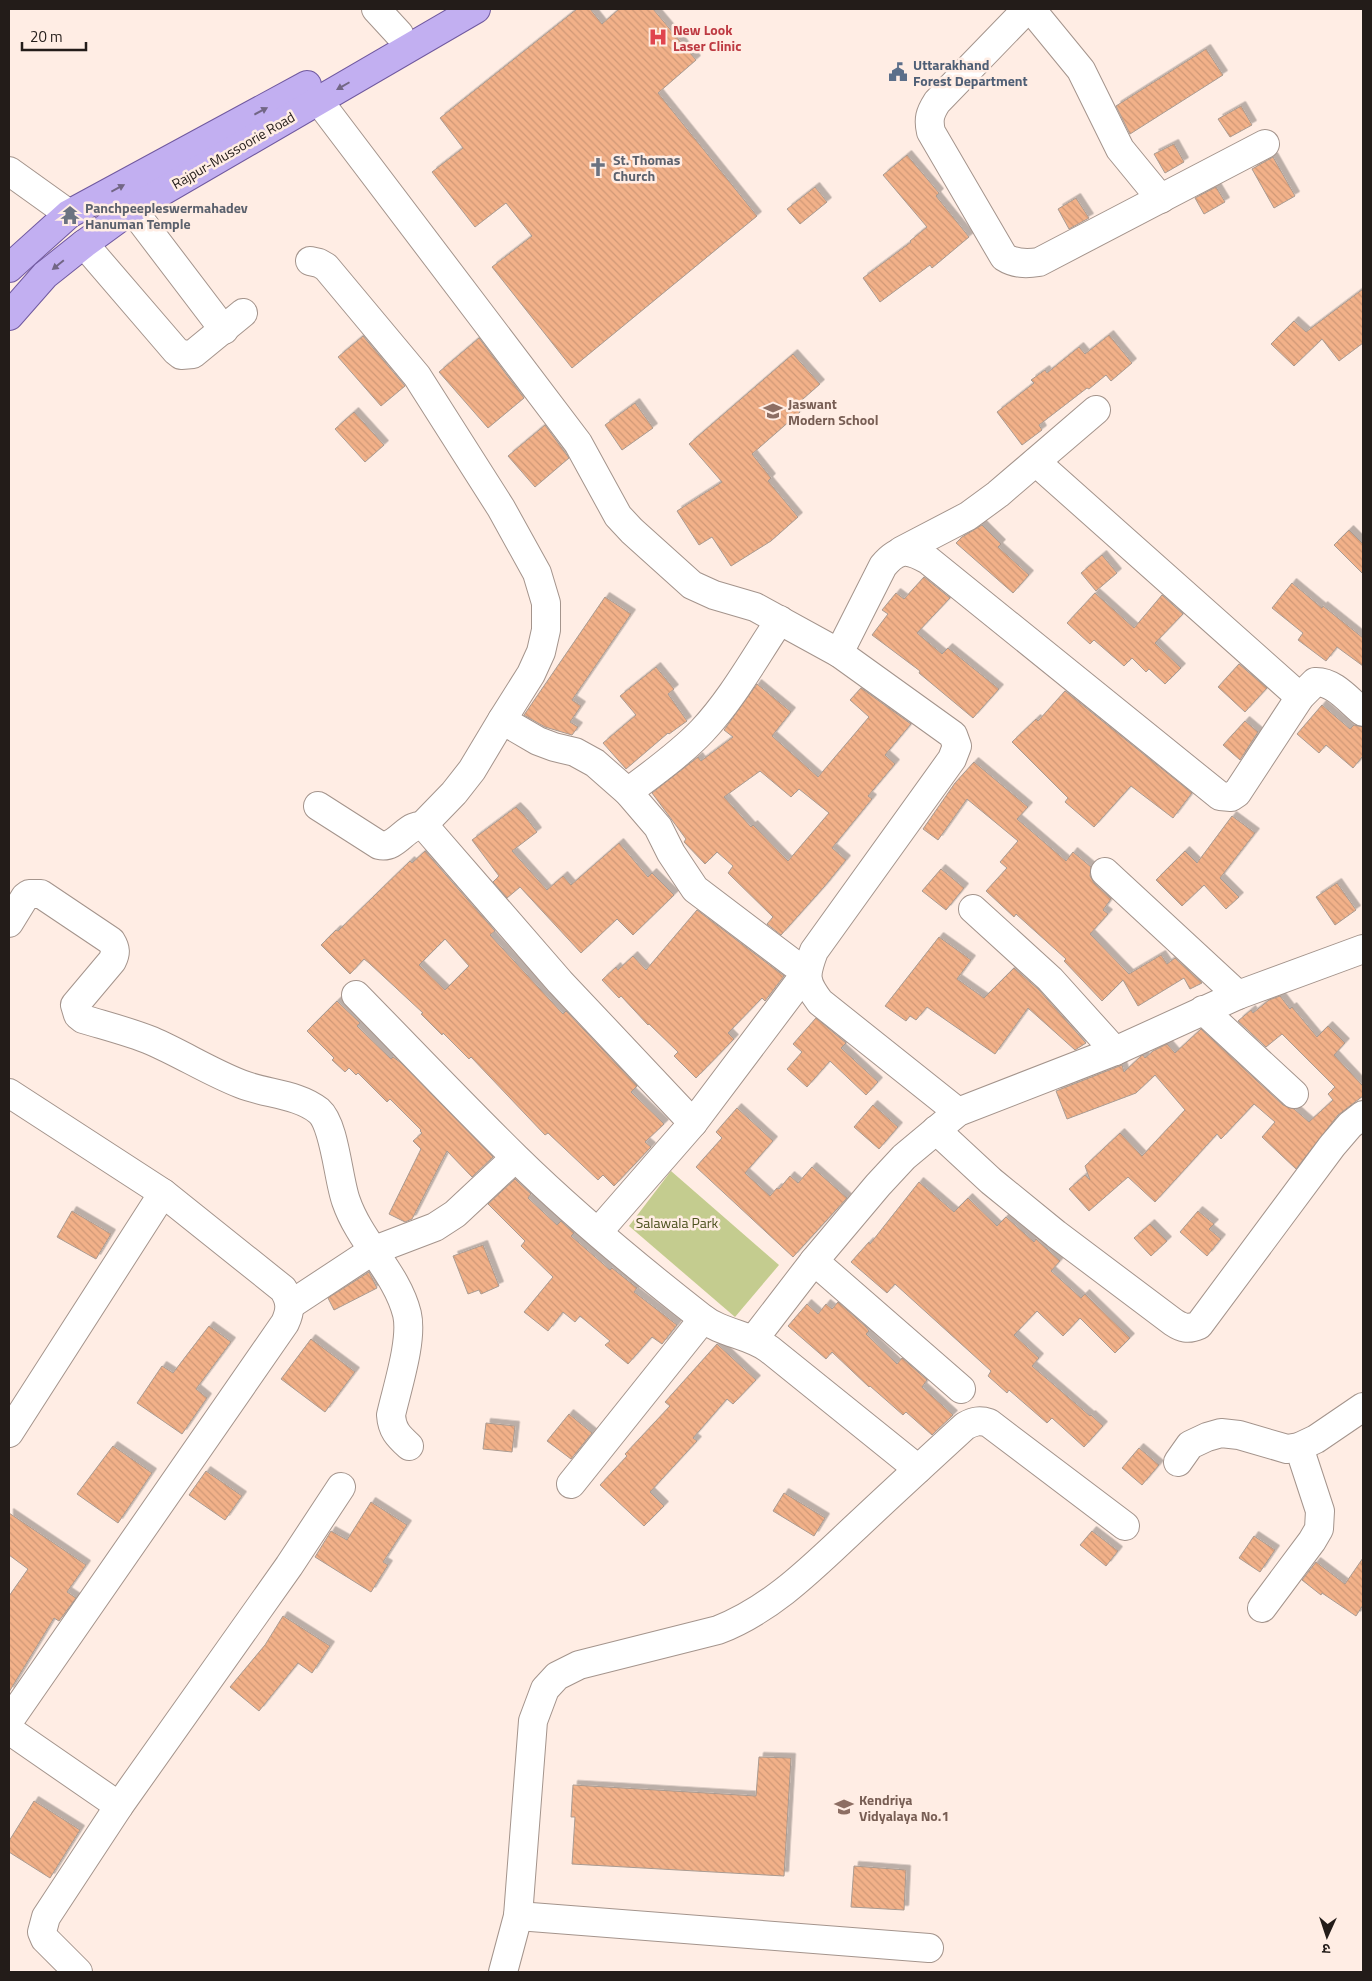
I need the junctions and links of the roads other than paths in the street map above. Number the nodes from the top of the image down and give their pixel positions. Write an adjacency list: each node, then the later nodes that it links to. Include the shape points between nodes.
1 (376, 9): 5 (street)
2 (440, 9): 5 (main road, Rajpur-Mussoorie Road)
3 (476, 9): 6 (main road, Rajpur-Mussoorie Road, one-way to 6)
4 (1029, 9): 9 (street, via 1081,70 1120,149); 9 (street, via 930,112 931,132 1004,257 1025,264 1039,262)
5 (399, 34): 11 (main road, Rajpur-Mussoorie Road, one-way to 5)
6 (318, 100): 10 (main road, Rajpur-Mussoorie Road); 19 (street, via 578,443 618,516 692,585 714,595 755,606)
7 (1265, 144): 9 (street)
8 (9, 171): 11 (street)
9 (1161, 199)
10 (132, 209): 12 (main road, Rajpur-Mussoorie Road); 12 (street, via 233,321 193,354 180,355 176,351)
11 (70, 214): 14 (main road, Rajpur-Mussoorie Road)
12 (84, 244): 15 (main road, Rajpur-Mussoorie Road, one-way to 15, via 45,276)
13 (310, 261): 23 (street, via 326,267 417,376 501,508 537,573 546,603 546,630 541,652)
14 (9, 268)
15 (9, 316)
16 (1096, 410): 17 (street)
17 (1036, 462): 18 (street, via 968,516); 21 (street)
18 (901, 551): 20 (street, via 891,556 883,566); 21 (street, via 912,552 928,560 1220,796 1231,797 1237,793)
19 (780, 620): 20 (street); 24 (street, via 702,731)
20 (839, 653): 31 (street, via 953,734 958,746 952,760 814,951)
21 (1300, 697): 22 (street, via 1315,682 1322,682)
22 (1363, 712)
23 (502, 720): 24 (street, via 538,741 584,755); 26 (street, via 472,770)
24 (628, 792): 31 (street, via 658,827 671,854 695,889)
25 (318, 806): 26 (street, via 385,847 412,827)
26 (422, 826): 40 (street, via 560,982)
27 (1105, 872): 33 (street)
28 (973, 909): 35 (street, via 1050,979)
29 (9, 923): 45 (street, via 29,894 41,894 111,941 115,954 112,961 75,1005 83,1019 151,1041 240,1084 302,1102 321,1113 329,1128 350,1214)
30 (1363, 949): 33 (street)
31 (806, 973): 38 (street, via 809,988 820,1002); 40 (street)
32 (356, 995): 42 (street)
33 (1238, 995): 34 (street)
34 (1202, 1010): 35 (street); 37 (street)
35 (1115, 1051): 38 (street)
36 (9, 1093): 43 (street)
37 (1294, 1094)
38 (958, 1112): 41 (street)
39 (1363, 1115): 41 (street, via 1332,1146 1199,1325 1191,1329 1181,1328 1056,1234 991,1181)
40 (693, 1123): 44 (street)
41 (936, 1130): 46 (street, via 878,1185)
42 (516, 1158): 44 (street); 45 (street, via 455,1214 435,1227)
43 (164, 1193): 47 (street, via 283,1289); 52 (street)
44 (598, 1232): 48 (street)
45 (372, 1251): 47 (street); 53 (street, via 382,1262 407,1314 406,1350 391,1415 396,1434)
46 (814, 1262): 49 (street); 50 (street)
47 (290, 1306): 61 (street, via 286,1323)
48 (703, 1319): 49 (street, via 724,1330); 57 (street)
49 (754, 1339): 56 (street)
50 (961, 1388)
51 (1363, 1407): 54 (street)
52 (9, 1432)
53 (409, 1446)
54 (1299, 1447): 55 (street, via 1287,1449 1221,1433 1190,1445); 60 (street, via 1320,1510 1319,1529)
55 (1178, 1462)
56 (918, 1469): 59 (street, via 965,1426 980,1420 990,1423); 64 (street, via 823,1558 769,1604 740,1622 579,1664 557,1676 545,1689 533,1720)
57 (571, 1484)
58 (341, 1487): 63 (street)
59 (1125, 1526)
60 (1262, 1608)
61 (9, 1721)
62 (9, 1730): 63 (street)
63 (120, 1806): 66 (street, via 43,1925 45,1939)
64 (518, 1916): 65 (street); 67 (street)
65 (929, 1948)
66 (78, 1972)
67 (503, 1972)

